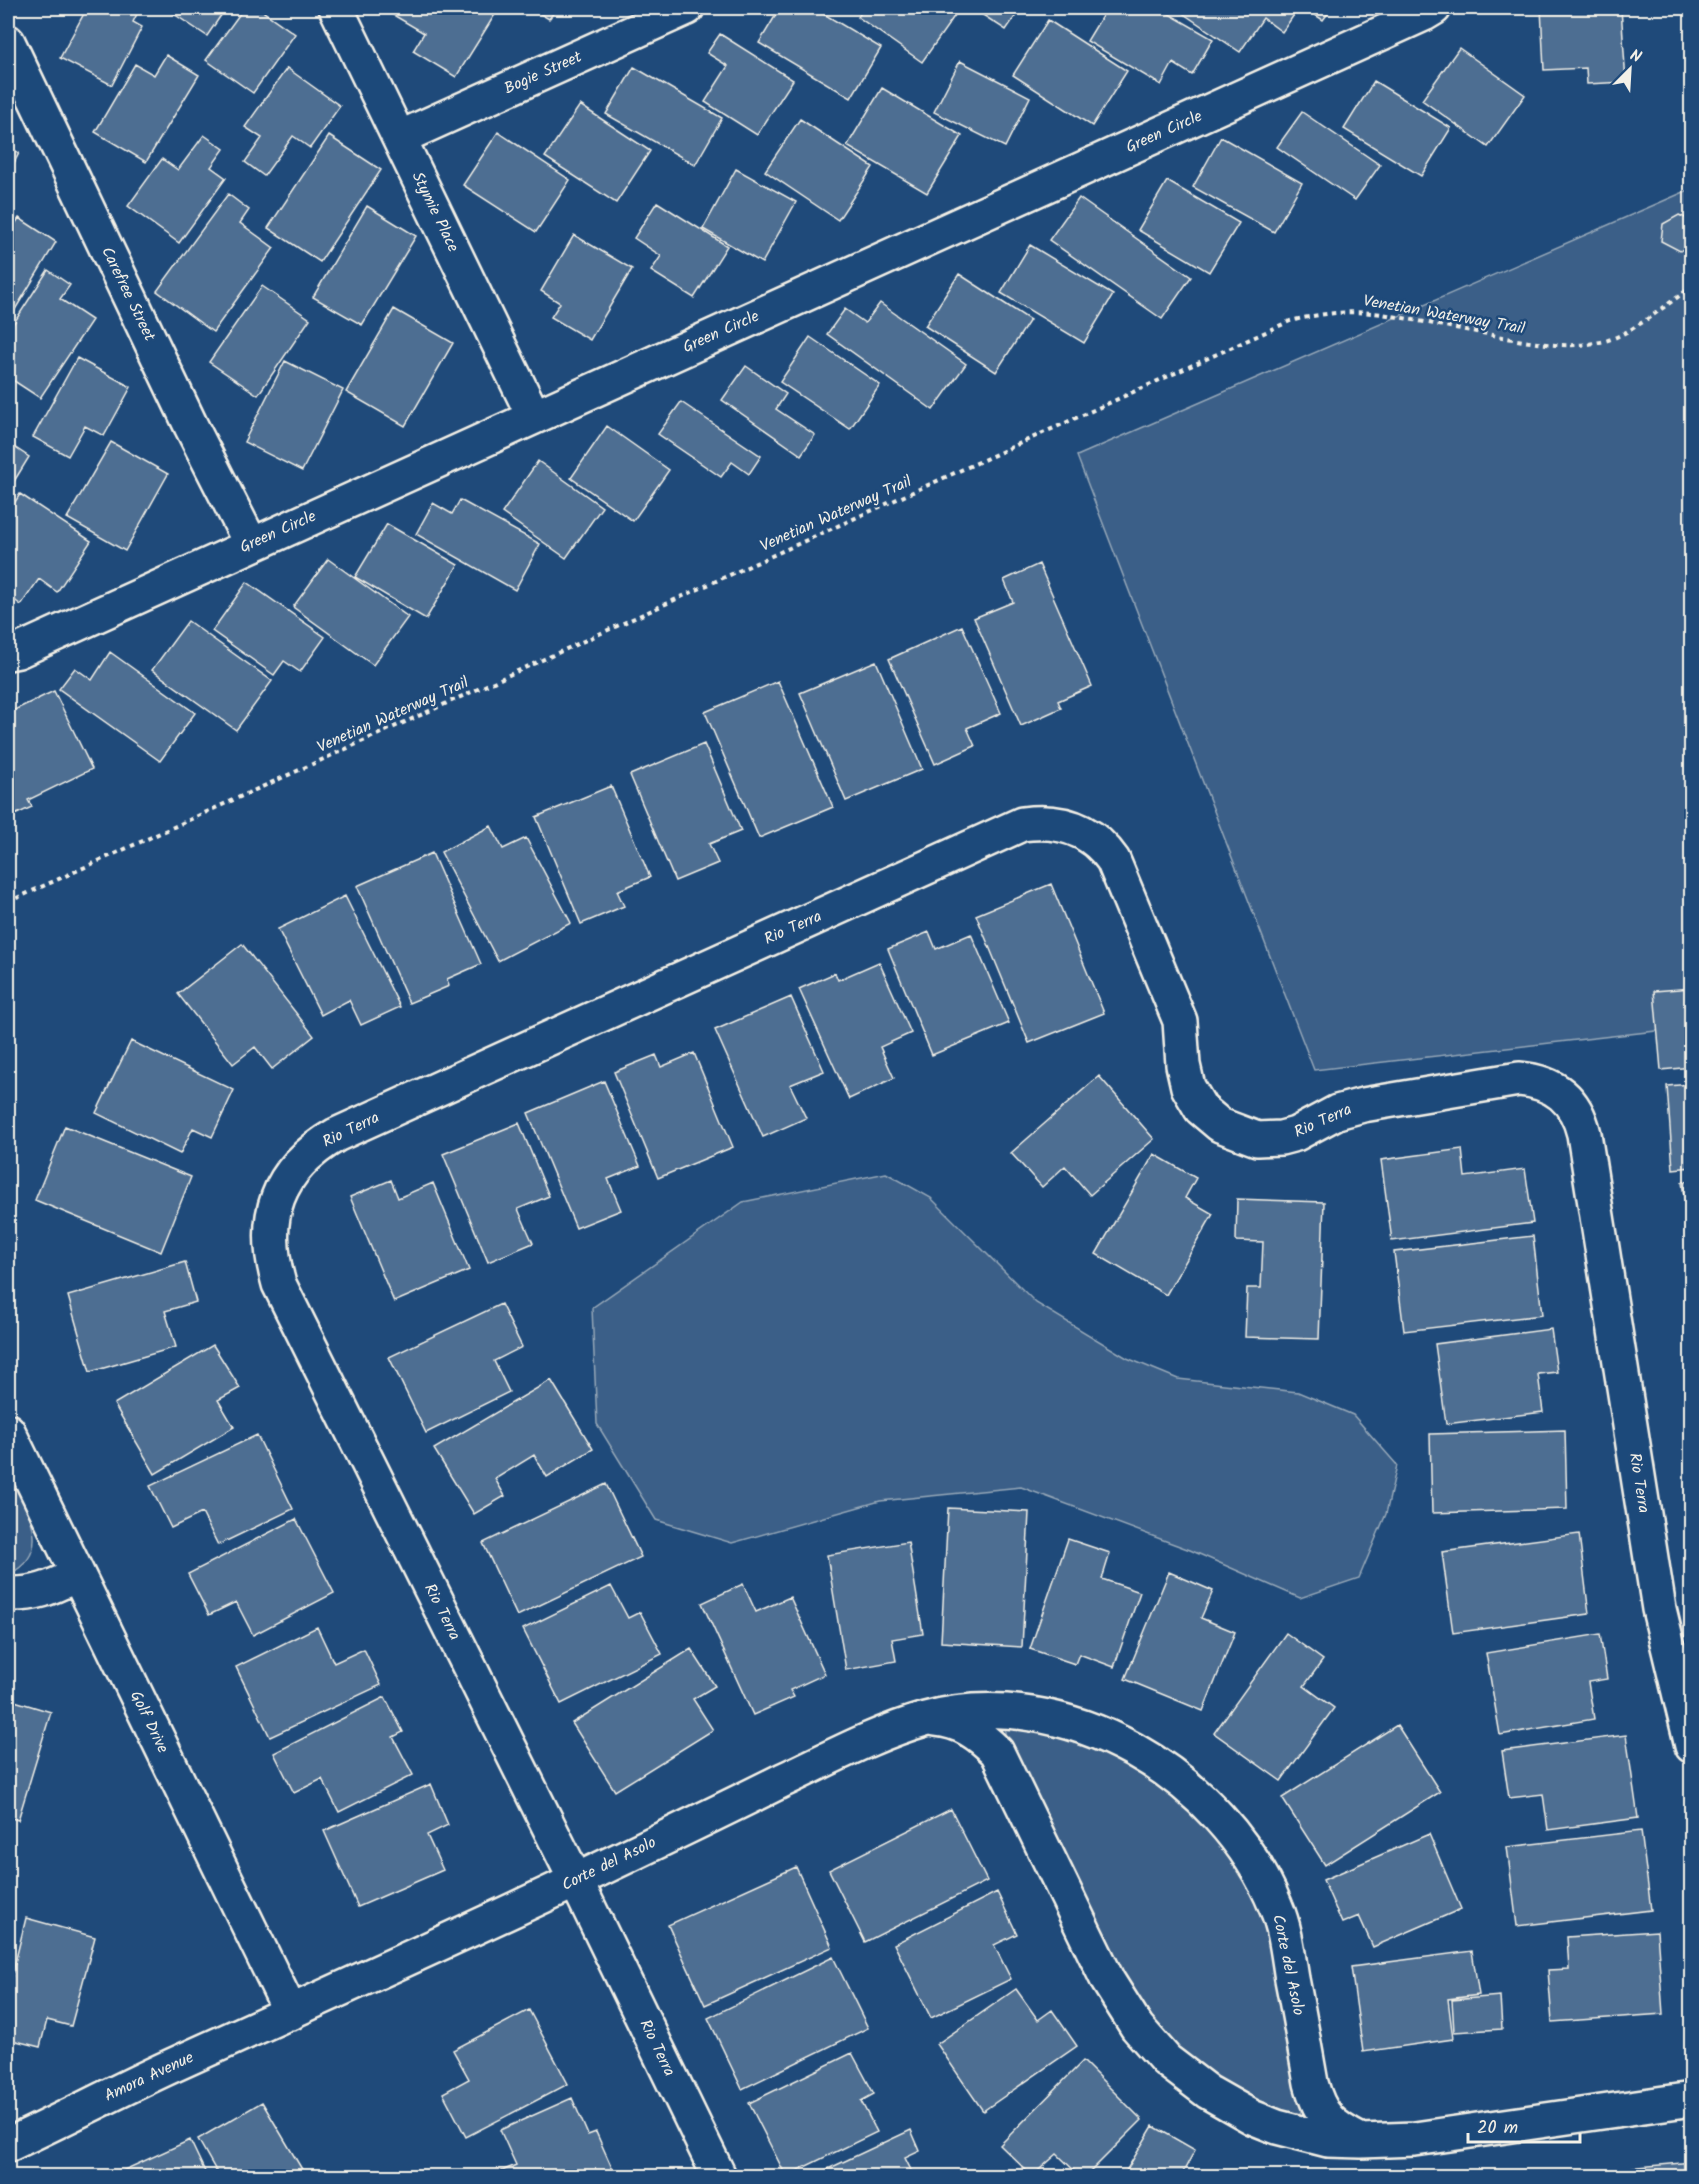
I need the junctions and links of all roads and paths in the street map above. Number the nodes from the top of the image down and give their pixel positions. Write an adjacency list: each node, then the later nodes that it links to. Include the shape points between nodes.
1 (336, 8): 5 (street, Stymie Place)
2 (687, 8): 5 (street, Bogie Street)
3 (1434, 8): 7 (street, Green Circle)
4 (8, 42): 8 (street, Carefree Street)
5 (399, 138): 7 (street, Stymie Place)
6 (1692, 287): 10 (path, Venetian Waterway Trail, via 1626,333 1586,344 1536,343 1357,311 1290,321)
7 (534, 417): 8 (street, Green Circle)
8 (250, 544): 9 (street, Green Circle)
9 (8, 653)
10 (8, 902)
11 (8, 1431): 12 (street, Golf Drive)
12 (77, 1575): 13 (street, via 46,1590 25,1595); 17 (street, Golf Drive)
13 (8, 1593)
14 (928, 1719): 16 (street, Corte del Asolo, via 862,1742); 19 (street, Corte del Asolo, via 949,1720 965,1727 997,1752 1108,1981 1137,2027 1166,2060 1208,2092 1260,2120 1298,2134); 19 (street, Corte del Asolo, via 958,1713 1022,1712 1101,1733 1163,1768 1219,1816 1242,1845 1276,1907 1285,1934 1316,2102 1340,2131)
15 (1692, 1746): 16 (street, Rio Terra, via 1659,1609 1584,1134 1574,1107 1554,1089 1519,1079 1363,1105 1337,1112 1281,1138 1257,1138 1220,1125 1201,1108 1188,1087 1180,1021 1113,860 1104,847 1077,829 1041,821 1022,824 336,1135 303,1158 281,1191 270,1238 279,1284)
16 (576, 1881): 17 (street, Corte del Asolo); 21 (street, Rio Terra)
17 (291, 2013): 20 (street, Amora Avenue)
18 (1692, 2099): 19 (street, Corte del Asolo, via 1415,2139)
19 (1361, 2141)
20 (8, 2145)
21 (718, 2176)

